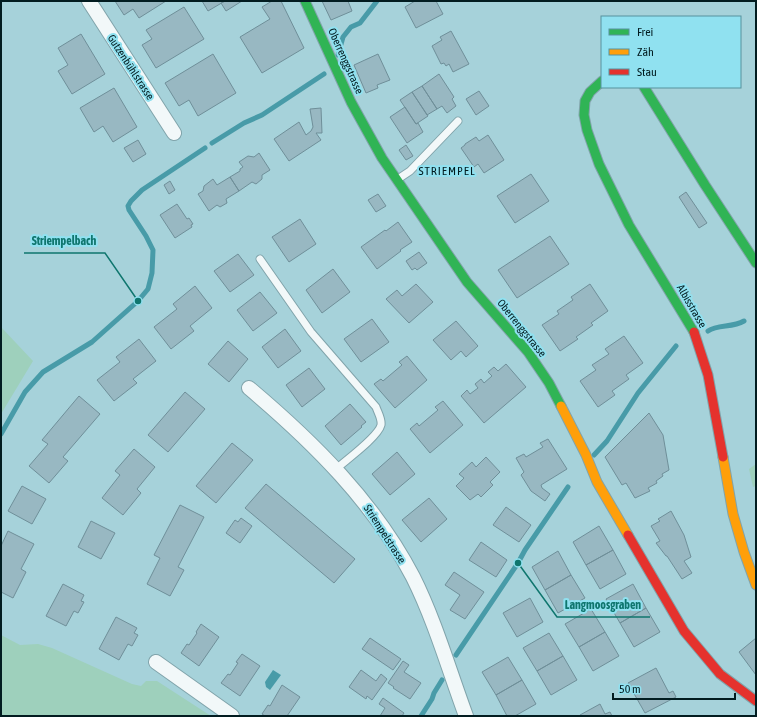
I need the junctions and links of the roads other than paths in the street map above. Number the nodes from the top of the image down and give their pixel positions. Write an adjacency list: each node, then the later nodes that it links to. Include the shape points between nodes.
1 (89, 1): 6 (street, Gutzenbühlstrasse)
2 (305, 1): 7 (street, Oberrenggstrasse, via 351,102 382,158)
3 (601, 82): 12 (street, Albisstrasse, via 585,101 587,130 599,164 629,225 694,330 708,375 733,514)
4 (645, 88): 9 (street)
5 (458, 121): 7 (lane, via 410,171)
6 (174, 133)
7 (398, 179): 14 (street, Oberrenggstrasse, via 467,282 528,352 549,383 597,482 684,631 720,674)
8 (260, 259): 11 (lane, via 311,332 380,416 381,426 375,436)
9 (756, 263)
10 (248, 388): 11 (street, Striempelstrasse)
11 (336, 469): 16 (street, Striempelstrasse, via 370,510 413,578 431,618)
12 (756, 585)
13 (156, 662): 15 (street)
14 (756, 702)
15 (232, 716)
16 (466, 716)

